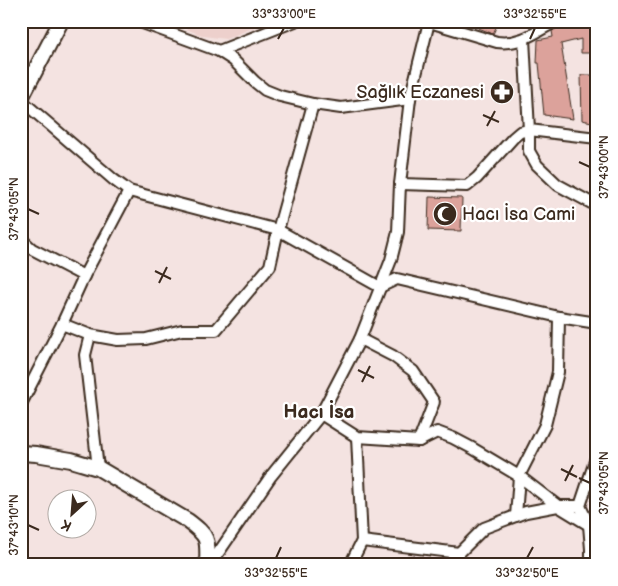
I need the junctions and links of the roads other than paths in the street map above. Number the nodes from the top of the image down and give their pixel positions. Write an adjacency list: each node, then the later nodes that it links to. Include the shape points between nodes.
1 (61, 21): 8 (street)
2 (137, 21): 7 (street)
3 (295, 21): 7 (street)
4 (556, 21): 6 (street)
5 (428, 22): 6 (street, via 497,42); 9 (street)
6 (524, 39): 11 (street)
7 (219, 51): 10 (street, via 266,90)
8 (21, 99): 14 (street)
9 (410, 99): 10 (street, via 341,108); 13 (street)
10 (313, 104): 16 (street)
11 (529, 130): 12 (street); 13 (street, via 513,138 467,186); 15 (street, via 529,151 537,164 558,185)
12 (597, 138)
13 (400, 184): 19 (street, via 398,232)
14 (129, 191): 16 (street); 18 (street)
15 (597, 206)
16 (278, 230): 19 (street); 23 (street, via 270,266 216,330 182,330 146,339 118,340)
17 (21, 239): 18 (street)
18 (84, 276): 22 (street)
19 (380, 287): 20 (street, via 397,279); 24 (street)
20 (559, 317): 21 (street); 32 (street, via 558,372 545,425)
21 (597, 323)
22 (62, 324): 23 (street); 25 (street)
23 (90, 335): 31 (street, via 85,355)
24 (360, 339): 26 (street); 28 (street, via 393,356 413,371 434,402)
25 (21, 404)
26 (321, 414): 27 (street); 39 (street, via 271,476)
27 (357, 437): 28 (street); 37 (street)
28 (419, 441): 32 (street, via 437,432)
29 (21, 453): 31 (street, via 71,460)
30 (597, 455): 34 (street)
31 (98, 468): 39 (street, via 200,530 206,539)
32 (519, 476): 33 (street); 35 (street)
33 (558, 506): 34 (street); 35 (street); 36 (street)
34 (580, 506): 36 (street)
35 (516, 516): 38 (street, via 484,528)
36 (593, 526): 42 (street)
37 (362, 541): 38 (street); 40 (street)
38 (459, 553): 41 (street)
39 (209, 565)
40 (350, 565)
41 (452, 565)
42 (591, 565)

